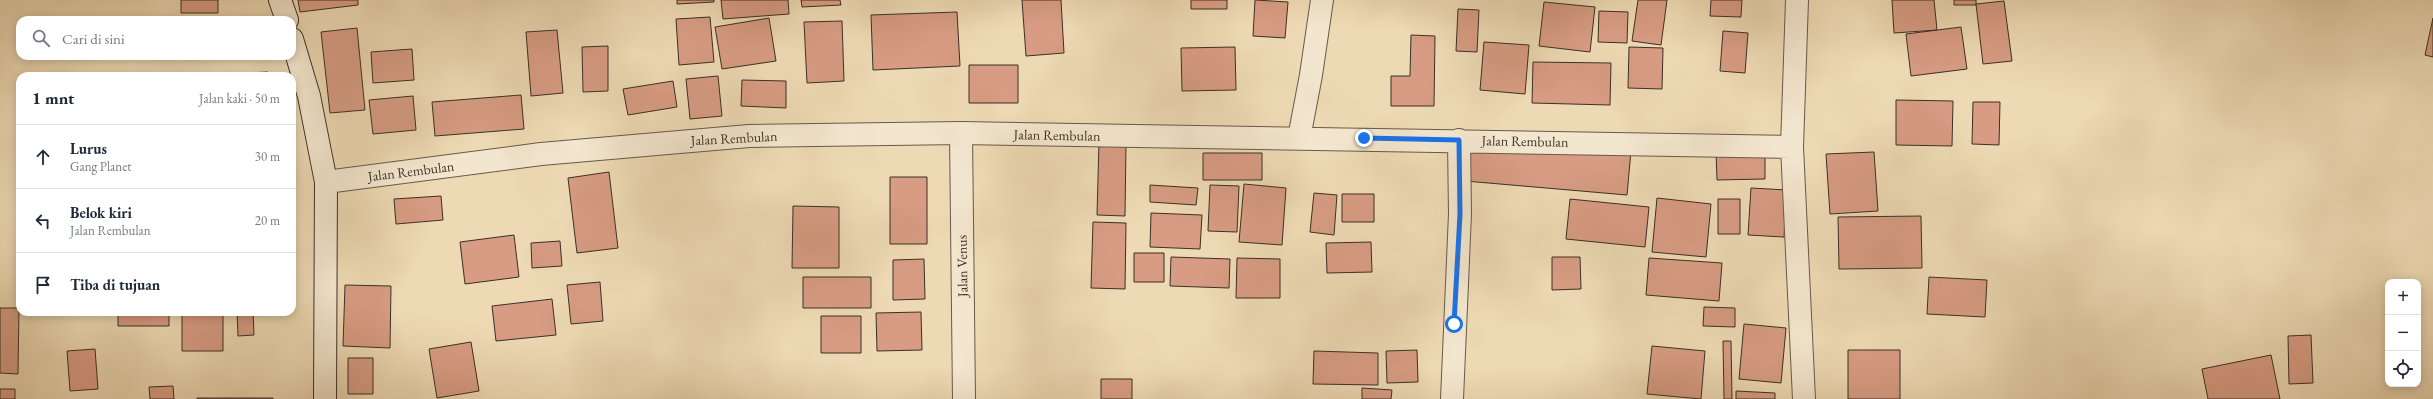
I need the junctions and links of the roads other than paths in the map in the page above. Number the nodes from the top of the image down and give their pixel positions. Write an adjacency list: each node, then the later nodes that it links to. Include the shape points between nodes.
1 (280, 0): 4 (street)
2 (1322, 0): 7 (street)
3 (1797, 0): 9 (street)
4 (285, 16)
5 (296, 52): 10 (street, via 309,96)
6 (961, 133): 7 (street, Jalan Rembulan); 10 (street, Jalan Rembulan, via 749,136 541,154); 12 (street, Jalan Venus)
7 (1299, 138): 8 (street, Jalan Rembulan)
8 (1459, 140): 9 (street, Jalan Rembulan); 13 (street, via 1460,214)
9 (1792, 147): 14 (street)
10 (326, 182): 11 (street)
11 (325, 399)
12 (964, 399)
13 (1452, 399)
14 (1804, 399)

